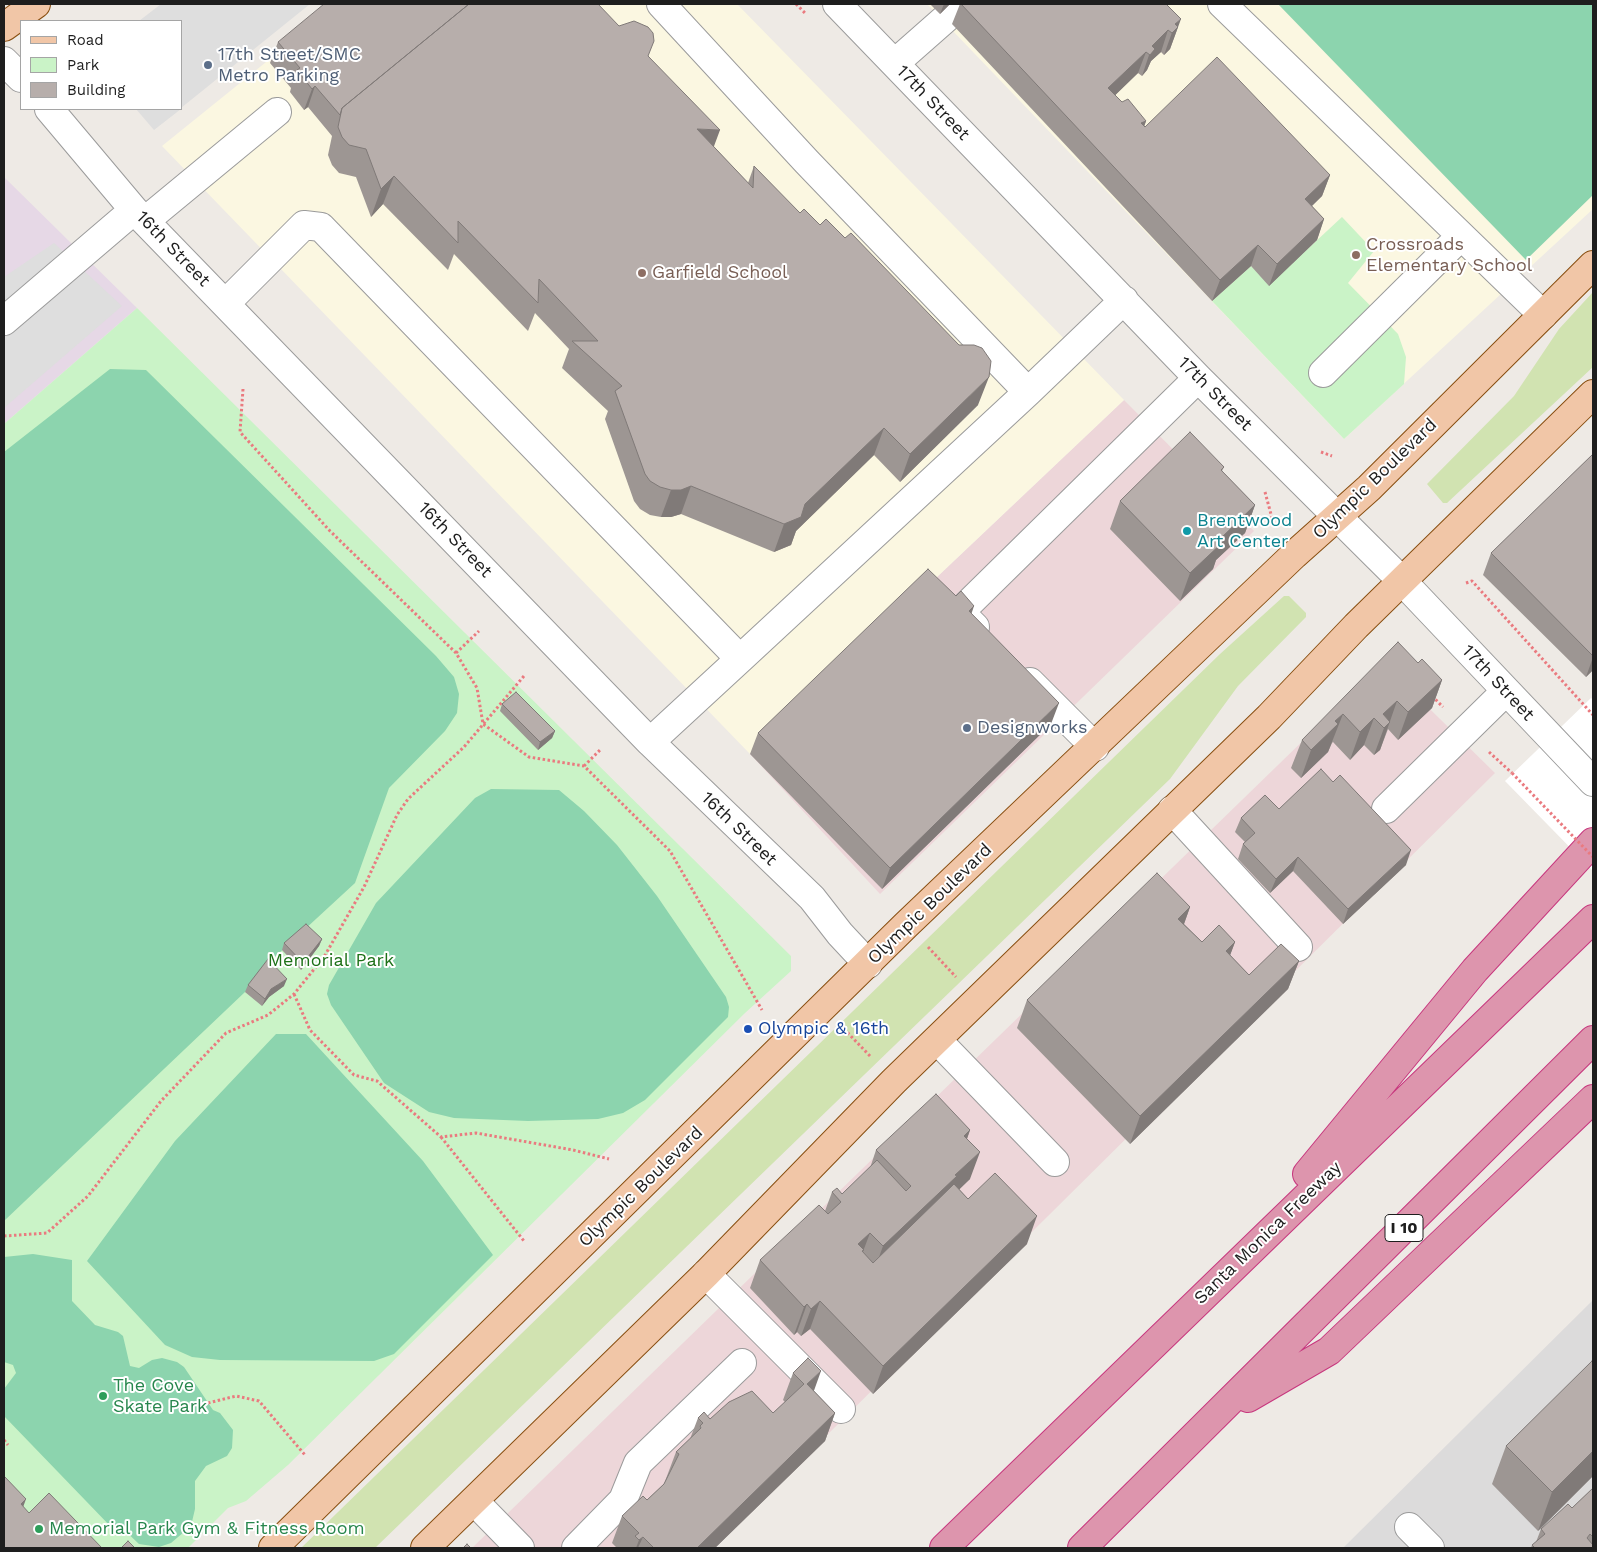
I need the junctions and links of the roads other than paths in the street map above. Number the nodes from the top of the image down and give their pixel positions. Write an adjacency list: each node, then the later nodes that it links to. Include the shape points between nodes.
1 (36, 4): 6 (main road)
2 (661, 4): 21 (street, via 807,162)
3 (837, 4): 8 (street, 17th Street)
4 (962, 4): 8 (street)
5 (1222, 4): 13 (street)
6 (4, 27)
7 (4, 61): 9 (street)
8 (895, 63): 15 (street, 17th Street)
9 (20, 77)
10 (50, 110): 12 (street, 16th Street)
11 (277, 112): 12 (street)
12 (140, 215): 16 (street, 16th Street); 18 (street)
13 (1461, 236): 17 (street); 19 (street)
14 (1593, 265): 17 (main road, Olympic Boulevard)
15 (1124, 300): 20 (street, 17th Street); 21 (street)
16 (226, 303): 26 (street, via 304,225 322,227); 29 (street, 16th Street)
17 (1543, 315): 23 (main road, Olympic Boulevard)
18 (4, 322)
19 (1323, 373)
20 (1198, 378): 23 (street, 17th Street); 25 (street, via 960,612)
21 (1028, 392): 26 (street)
22 (1593, 394): 24 (main road)
23 (1337, 517): 24 (street, 17th Street); 30 (main road, Olympic Boulevard)
24 (1403, 582): 28 (street, 17th Street); 33 (main road)
25 (993, 646)
26 (740, 659): 29 (street)
27 (1013, 666): 30 (street)
28 (1506, 691): 31 (street, 17th Street); 32 (street)
29 (650, 742): 37 (street, 16th Street, via 812,898)
30 (1095, 747): 37 (main road, Olympic Boulevard)
31 (1593, 782)
32 (1386, 809)
33 (1172, 810): 36 (street); 38 (main road)
34 (1593, 842): 42 (highway, via 1474,970)
35 (1593, 919): 42 (highway, Santa Monica Freeway)
36 (1298, 947)
37 (868, 964): 49 (main road, Olympic Boulevard)
38 (937, 1040): 41 (street); 43 (main road)
39 (1593, 1040): 46 (highway, I 10)
40 (1593, 1099): 46 (highway, via 1329,1351)
41 (1055, 1162)
42 (1226, 1273): 53 (highway, Santa Monica Freeway)
43 (706, 1274): 45 (street); 47 (main road)
44 (742, 1363): 52 (street, via 638,1464 623,1500)
45 (841, 1409)
46 (1217, 1417): 54 (highway, I 10)
47 (474, 1501): 50 (main road); 51 (street)
48 (1409, 1527): 55 (street)
49 (273, 1548)
50 (425, 1548)
51 (520, 1548)
52 (576, 1548)
53 (944, 1548)
54 (1082, 1548)
55 (1430, 1548)

